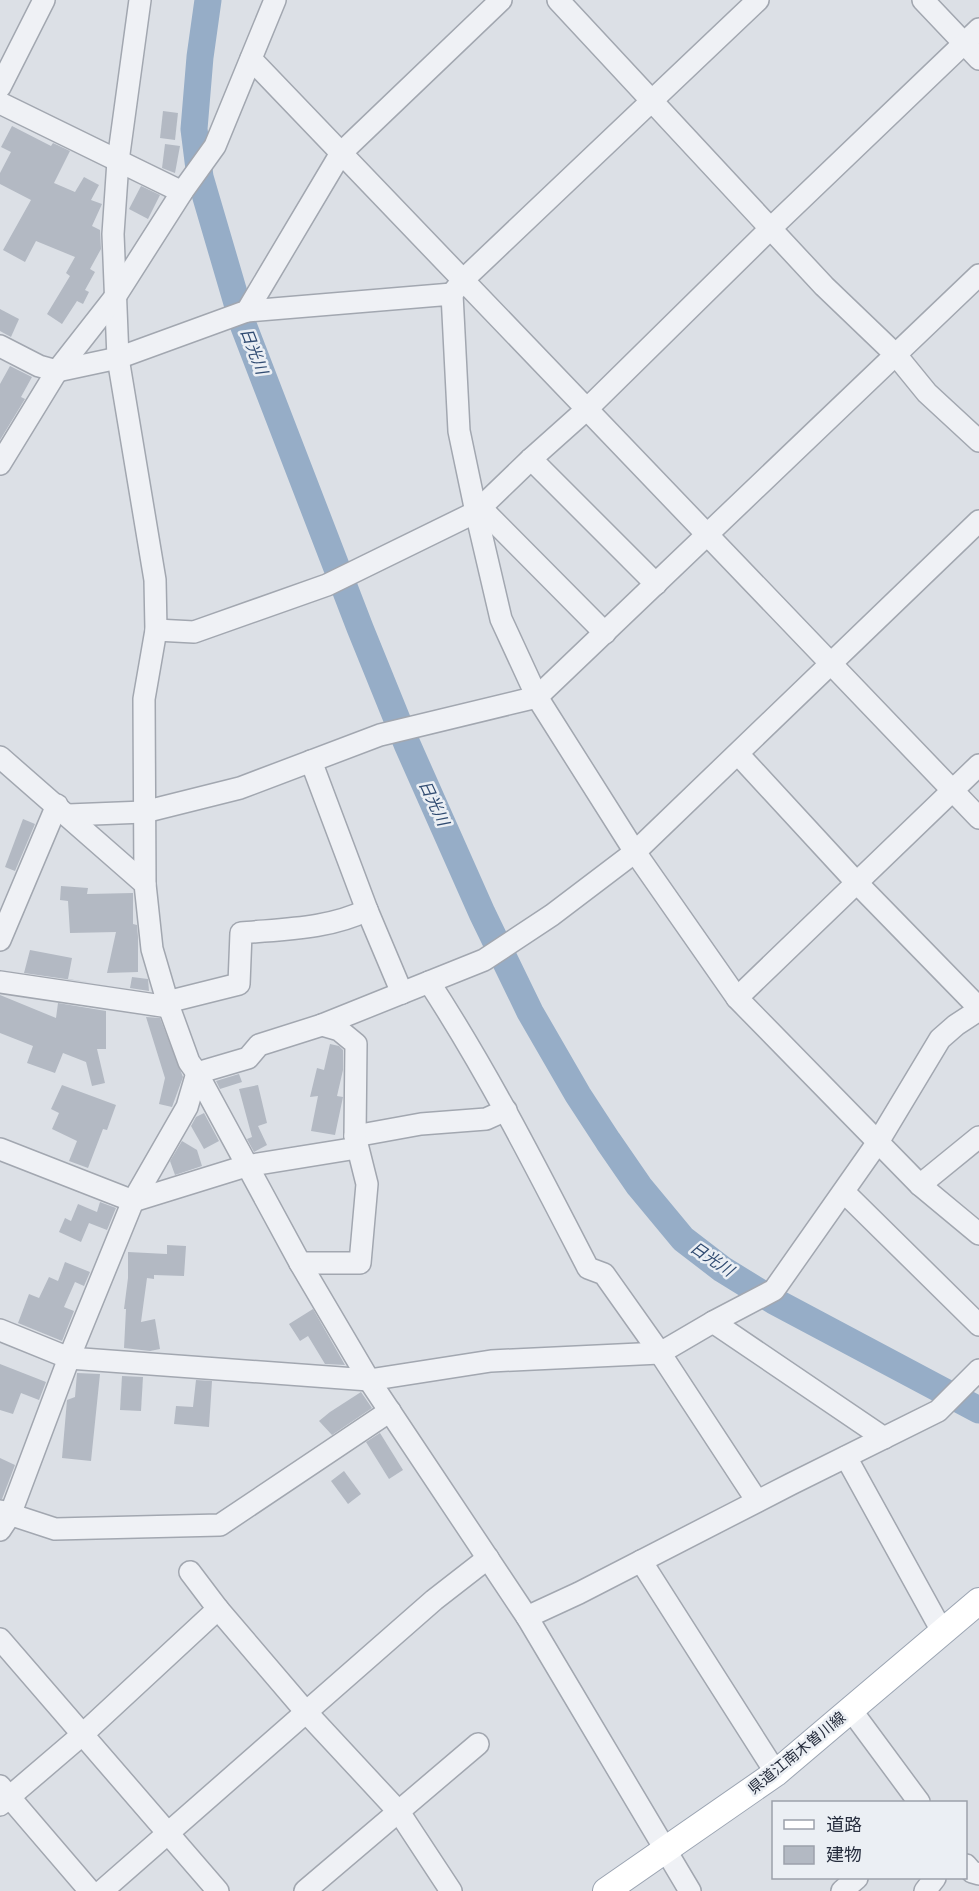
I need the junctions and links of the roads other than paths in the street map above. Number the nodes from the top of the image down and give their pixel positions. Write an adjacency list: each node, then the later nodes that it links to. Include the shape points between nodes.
1 (44, 0): 11 (street)
2 (140, 0): 15 (street)
3 (275, 0): 9 (street)
4 (501, 0): 14 (street)
5 (558, 0): 12 (street)
6 (758, 0): 12 (street)
7 (922, 0): 8 (street)
8 (972, 36): 10 (street); 17 (street)
9 (251, 59): 14 (street); 16 (street, via 215,146)
10 (979, 59)
11 (0, 87)
12 (651, 99): 17 (street); 19 (street)
13 (0, 103): 15 (street)
14 (341, 153): 19 (street); 21 (street)
15 (118, 161): 16 (street); 20 (street, via 113,234)
16 (187, 186): 20 (street)
17 (771, 228): 23 (street); 26 (street)
18 (979, 275): 23 (street)
19 (458, 287): 21 (street); 26 (street); 30 (street, via 459,431)
20 (115, 297): 24 (street); 25 (street)
21 (241, 313): 24 (street)
22 (0, 346): 25 (street)
23 (896, 355): 27 (street, via 927,393); 32 (street)
24 (118, 358): 25 (street); 34 (street, via 155,580)
25 (57, 371): 29 (street)
26 (587, 409): 28 (street); 32 (street)
27 (979, 441)
28 (531, 459): 30 (street); 33 (street)
29 (0, 464)
30 (478, 510): 34 (street, via 327,585 194,632); 35 (street); 37 (street, via 501,619)
31 (979, 521): 36 (street)
32 (708, 535): 33 (street); 36 (street)
33 (656, 584): 35 (street)
34 (156, 630): 44 (street, via 144,699)
35 (605, 633): 37 (street)
36 (831, 663): 38 (street); 42 (street)
37 (537, 697): 40 (street, via 380,735); 46 (street)
38 (738, 754): 46 (street); 47 (street)
39 (0, 757): 43 (street)
40 (311, 761): 44 (street, via 240,788); 49 (street)
41 (979, 765): 42 (street)
42 (953, 790): 45 (street); 47 (street)
43 (62, 810): 44 (street); 48 (street); 50 (street)
44 (144, 812): 48 (street)
45 (979, 818)
46 (635, 852): 52 (street, via 484,960); 54 (street)
47 (857, 883): 54 (street); 56 (street)
48 (145, 884): 55 (street, via 152,949)
49 (367, 910): 53 (street); 55 (street, via 310,926 241,933 239,984)
50 (0, 940)
51 (0, 982): 55 (street)
52 (429, 982): 53 (street); 59 (street)
53 (402, 993): 57 (street)
54 (737, 998): 62 (street)
55 (168, 1004): 58 (street, via 189,1062)
56 (979, 1009): 62 (street, via 940,1039)
57 (322, 1024): 58 (street, via 259,1045 248,1058); 61 (street, via 339,1030 356,1044)
58 (197, 1073): 64 (street); 67 (street, via 187,1107)
59 (506, 1110): 61 (street, via 486,1119 421,1124); 73 (street, via 588,1268 604,1274)
60 (979, 1137): 65 (street)
61 (356, 1142): 64 (street); 69 (street, via 367,1184 360,1263)
62 (878, 1142): 65 (street); 66 (street)
63 (0, 1149): 67 (street)
64 (246, 1166): 67 (street); 69 (street)
65 (920, 1185): 68 (street)
66 (844, 1192): 70 (street, via 774,1290); 71 (street)
67 (133, 1201): 74 (street)
68 (979, 1234)
69 (300, 1263): 76 (street)
70 (713, 1322): 73 (street); 78 (street)
71 (979, 1325)
72 (0, 1330): 74 (street)
73 (660, 1353): 76 (street, via 491,1362); 80 (street)
74 (69, 1358): 76 (street); 81 (street)
75 (979, 1370): 78 (street, via 938,1411)
76 (369, 1380): 77 (street)
77 (390, 1411): 81 (street, via 220,1525 56,1529); 82 (street)
78 (884, 1438): 79 (street)
79 (846, 1456): 80 (street); 88 (street)
80 (758, 1501): 83 (street)
81 (3, 1519)
82 (488, 1558): 87 (street); 91 (street)
83 (641, 1561): 87 (street); 94 (street)
84 (190, 1572): 86 (street)
85 (979, 1601): 88 (main road, 県道江南木曽川線)
86 (218, 1609): 91 (street); 92 (street)
87 (527, 1617): 99 (street)
88 (943, 1633): 90 (main road, 県道江南木曽川線)
89 (0, 1639): 92 (street)
90 (851, 1710): 94 (main road, 県道江南木曽川線); 96 (street)
91 (306, 1712): 97 (street); 98 (street)
92 (83, 1734): 95 (street); 98 (street)
93 (478, 1744): 97 (street)
94 (776, 1773): 99 (main road, 県道江南木曽川線)
95 (3, 1796): 104 (street)
96 (918, 1801)
97 (399, 1812): 107 (street); 108 (street)
98 (169, 1833): 105 (street); 106 (street)
99 (667, 1849): 109 (main road, 県道江南木曽川線); 110 (street)
100 (967, 1866): 101 (street)
101 (979, 1875)
102 (856, 1879): 111 (street)
103 (934, 1879): 112 (street)
104 (90, 1891)
105 (102, 1891)
106 (218, 1891)
107 (305, 1891)
108 (451, 1891)
109 (606, 1891)
110 (690, 1891)
111 (842, 1891)
112 (925, 1891)

